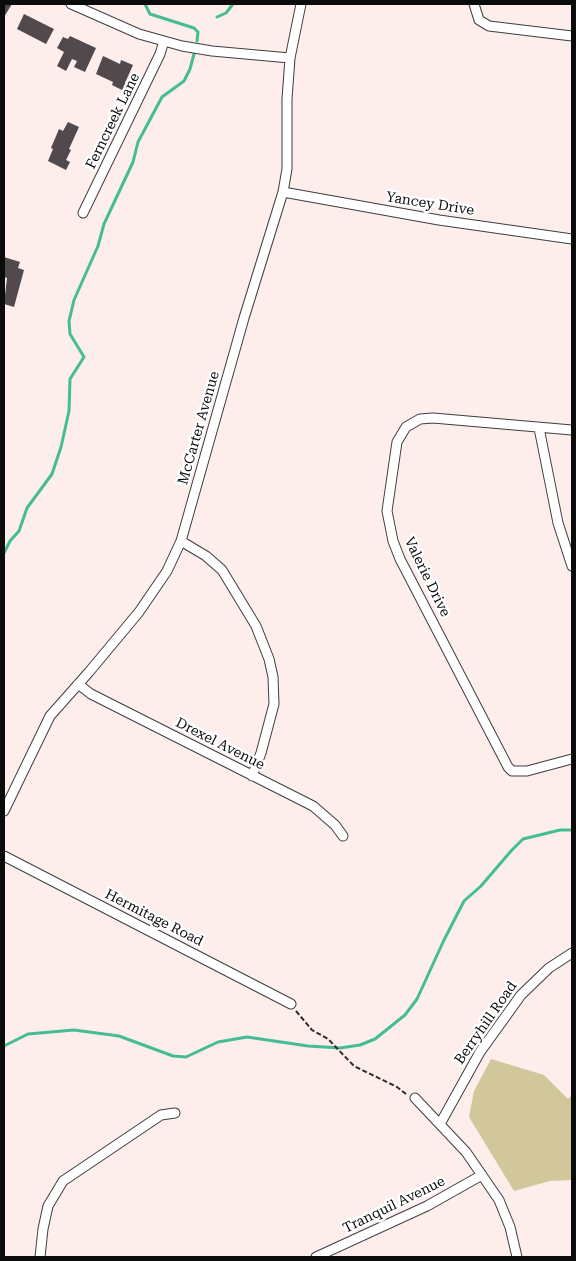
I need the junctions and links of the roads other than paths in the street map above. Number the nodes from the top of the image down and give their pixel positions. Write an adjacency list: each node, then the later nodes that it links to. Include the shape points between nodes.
1 (71, 4): 5 (street, via 139,34)
2 (301, 4): 6 (street, McCarter Avenue)
3 (474, 4): 4 (street, via 479,20 489,26)
4 (572, 36)
5 (164, 41): 6 (street, via 212,51); 8 (street, Ferncreek Lane)
6 (290, 58): 7 (street, McCarter Avenue, via 287,169)
7 (283, 192): 9 (street, Yancey Drive); 12 (street, McCarter Avenue)
8 (84, 213)
9 (572, 240)
10 (540, 428): 11 (street, Valerie Drive); 13 (street, via 558,523); 15 (street, Valerie Drive, via 433,418 410,424 397,442 387,511 400,559 508,767 512,771 527,770)
11 (572, 430)
12 (181, 541): 14 (street, McCarter Avenue, via 161,582); 16 (street, via 222,570 256,626 269,659 274,704)
13 (572, 566)
14 (78, 684): 16 (street, Drexel Avenue, via 91,694); 17 (street, McCarter Avenue, via 42,727)
15 (572, 759)
16 (252, 776): 18 (street, Drexel Avenue, via 321,811)
17 (4, 811)
18 (343, 836)
19 (4, 856): 21 (street, Hermitage Road)
20 (572, 953): 24 (street, Berryhill Road, via 549,968 521,995 480,1052)
21 (291, 1004)
22 (415, 1098): 24 (street)
23 (175, 1113): 26 (street, via 161,1115 63,1181 48,1206)
24 (440, 1124): 25 (street)
25 (482, 1175): 27 (street, Tranquil Avenue, via 427,1206); 28 (street, via 502,1206)
26 (40, 1257)
27 (316, 1257)
28 (517, 1257)

